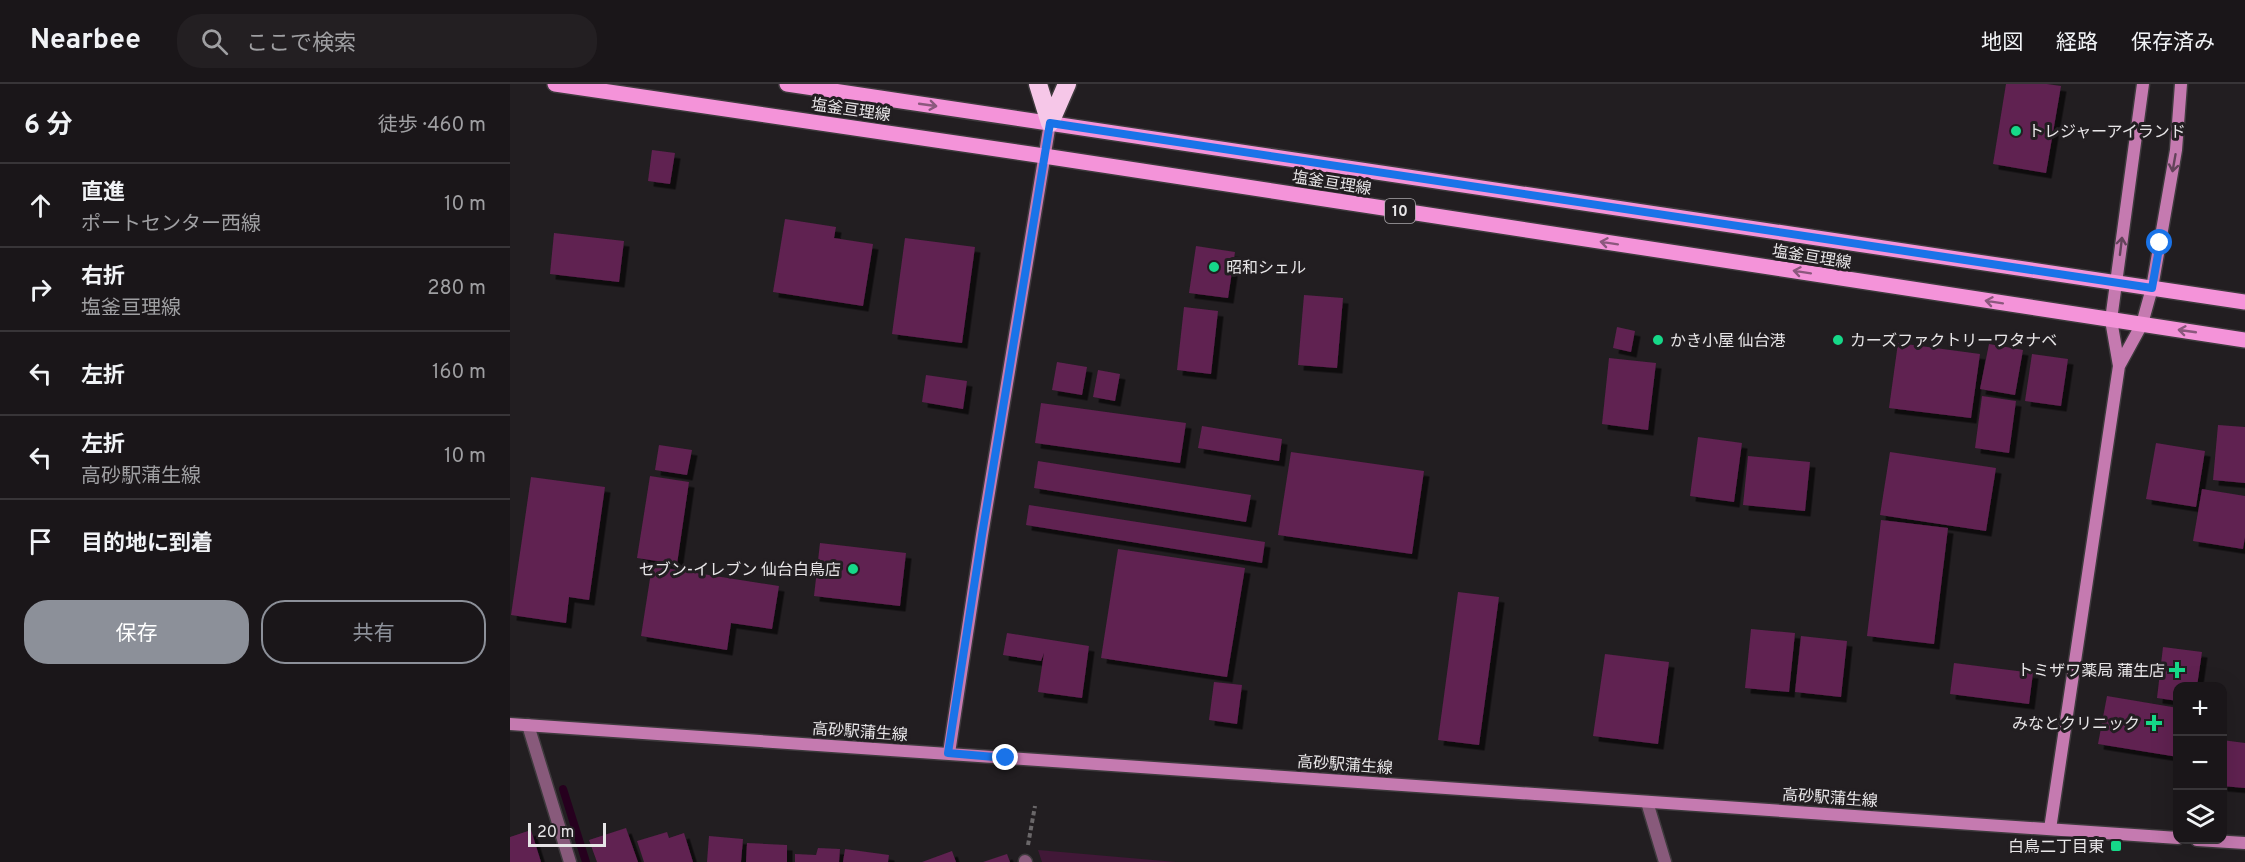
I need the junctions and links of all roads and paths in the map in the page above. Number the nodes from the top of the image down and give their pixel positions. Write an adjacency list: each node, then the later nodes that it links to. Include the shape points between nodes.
1 (555, 84): 8 (main road, 塩釜亘理線 / 10)
2 (787, 84): 7 (main road, 塩釜亘理線 / 10, one-way to 7)
3 (1038, 84): 7 (highway)
4 (1067, 84): 7 (highway)
5 (2143, 84): 9 (street, one-way to 5)
6 (2181, 84): 10 (street, one-way to 10, via 2176,150)
7 (1050, 123): 8 (street); 9 (main road, 塩釜亘理線 / 10)
8 (1044, 156): 12 (main road, 塩釜亘理線 / 10, one-way to 8); 18 (street)
9 (2116, 282): 10 (main road, 塩釜亘理線 / 10); 12 (street)
10 (2152, 288): 11 (main road, 塩釜亘理線 / 10); 13 (street)
11 (2245, 302)
12 (2110, 320): 13 (main road, 塩釜亘理線 / 10); 15 (street)
13 (2142, 324): 14 (main road, 塩釜亘理線 / 10, one-way to 13); 15 (street)
14 (2245, 340)
15 (2120, 366): 21 (street)
16 (510, 724): 17 (street, 高砂駅蒲生線)
17 (528, 725): 18 (street, 高砂駅蒲生線); 26 (street)
18 (948, 753): 19 (street, 高砂駅蒲生線)
19 (1647, 802): 21 (street, 高砂駅蒲生線); 27 (street)
20 (1035, 806): 25 (path)
21 (2050, 829): 22 (street, 高砂駅蒲生線)
22 (2173, 838)
23 (2227, 842): 24 (street)
24 (2245, 843)
25 (1025, 861)
26 (570, 862)
27 (1665, 862)

